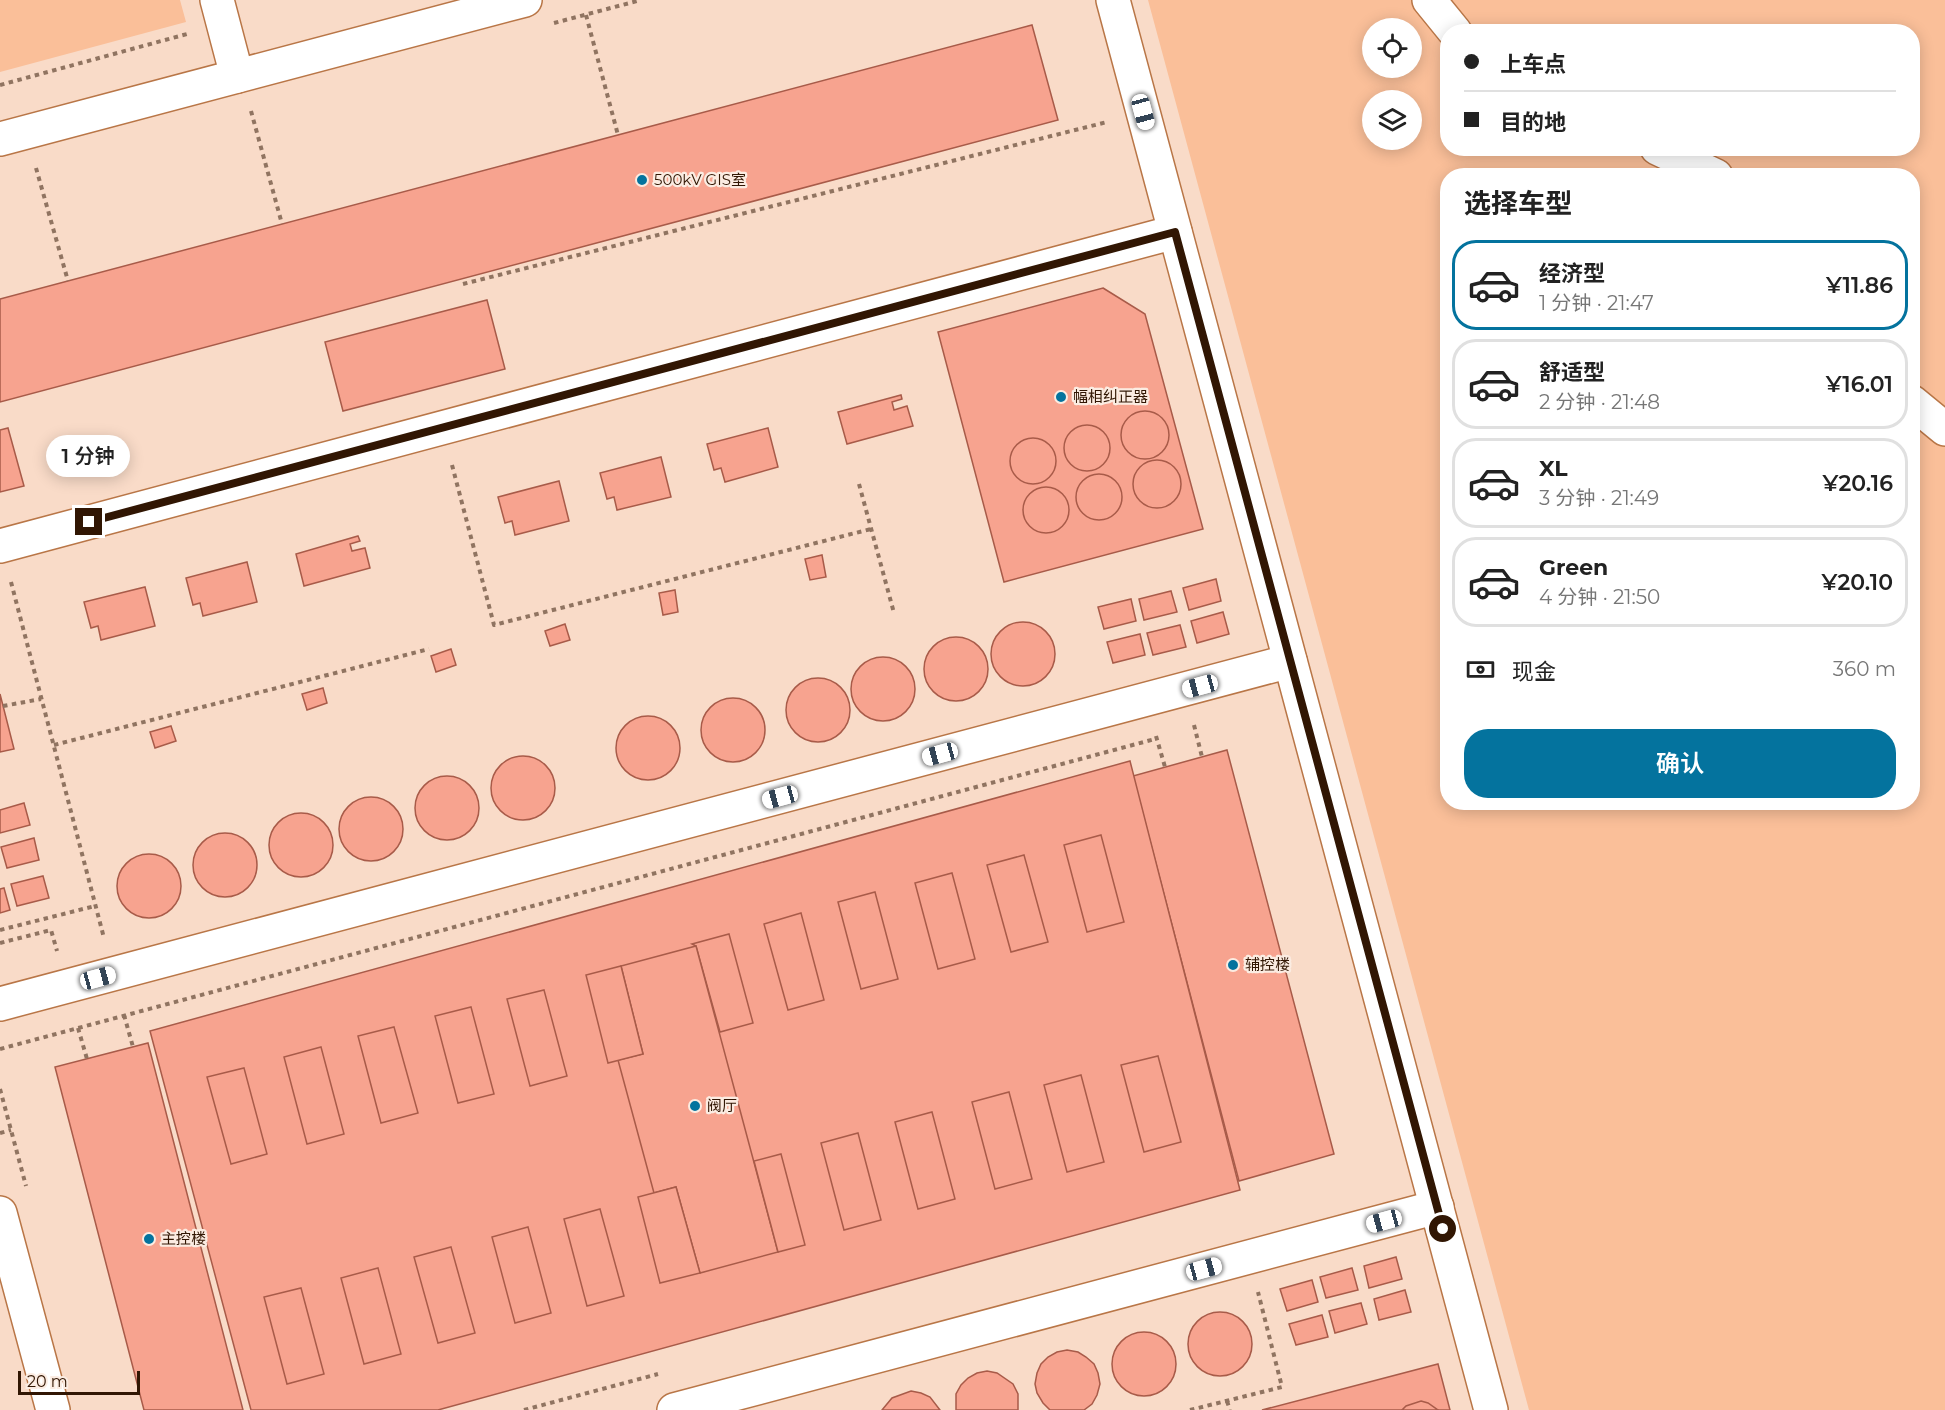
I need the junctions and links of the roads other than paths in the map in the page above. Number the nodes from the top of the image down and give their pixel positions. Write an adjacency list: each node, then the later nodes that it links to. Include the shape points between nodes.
1 (217, 0): 6 (street)
2 (525, 0): 6 (street)
3 (1113, 0): 10 (street)
4 (1429, 0): 5 (street)
5 (1448, 24)
6 (243, 90): 7 (street)
7 (0, 139)
8 (1674, 156): 9 (street)
9 (1699, 168)
10 (1175, 232): 13 (street); 14 (street)
11 (1920, 409): 12 (street)
12 (1945, 429)
13 (1, 546)
14 (1290, 661): 15 (street); 16 (street)
15 (0, 1004)
16 (1437, 1207): 19 (street); 20 (street)
17 (0, 1213): 18 (street)
18 (53, 1410)
19 (674, 1410)
20 (1491, 1410)

